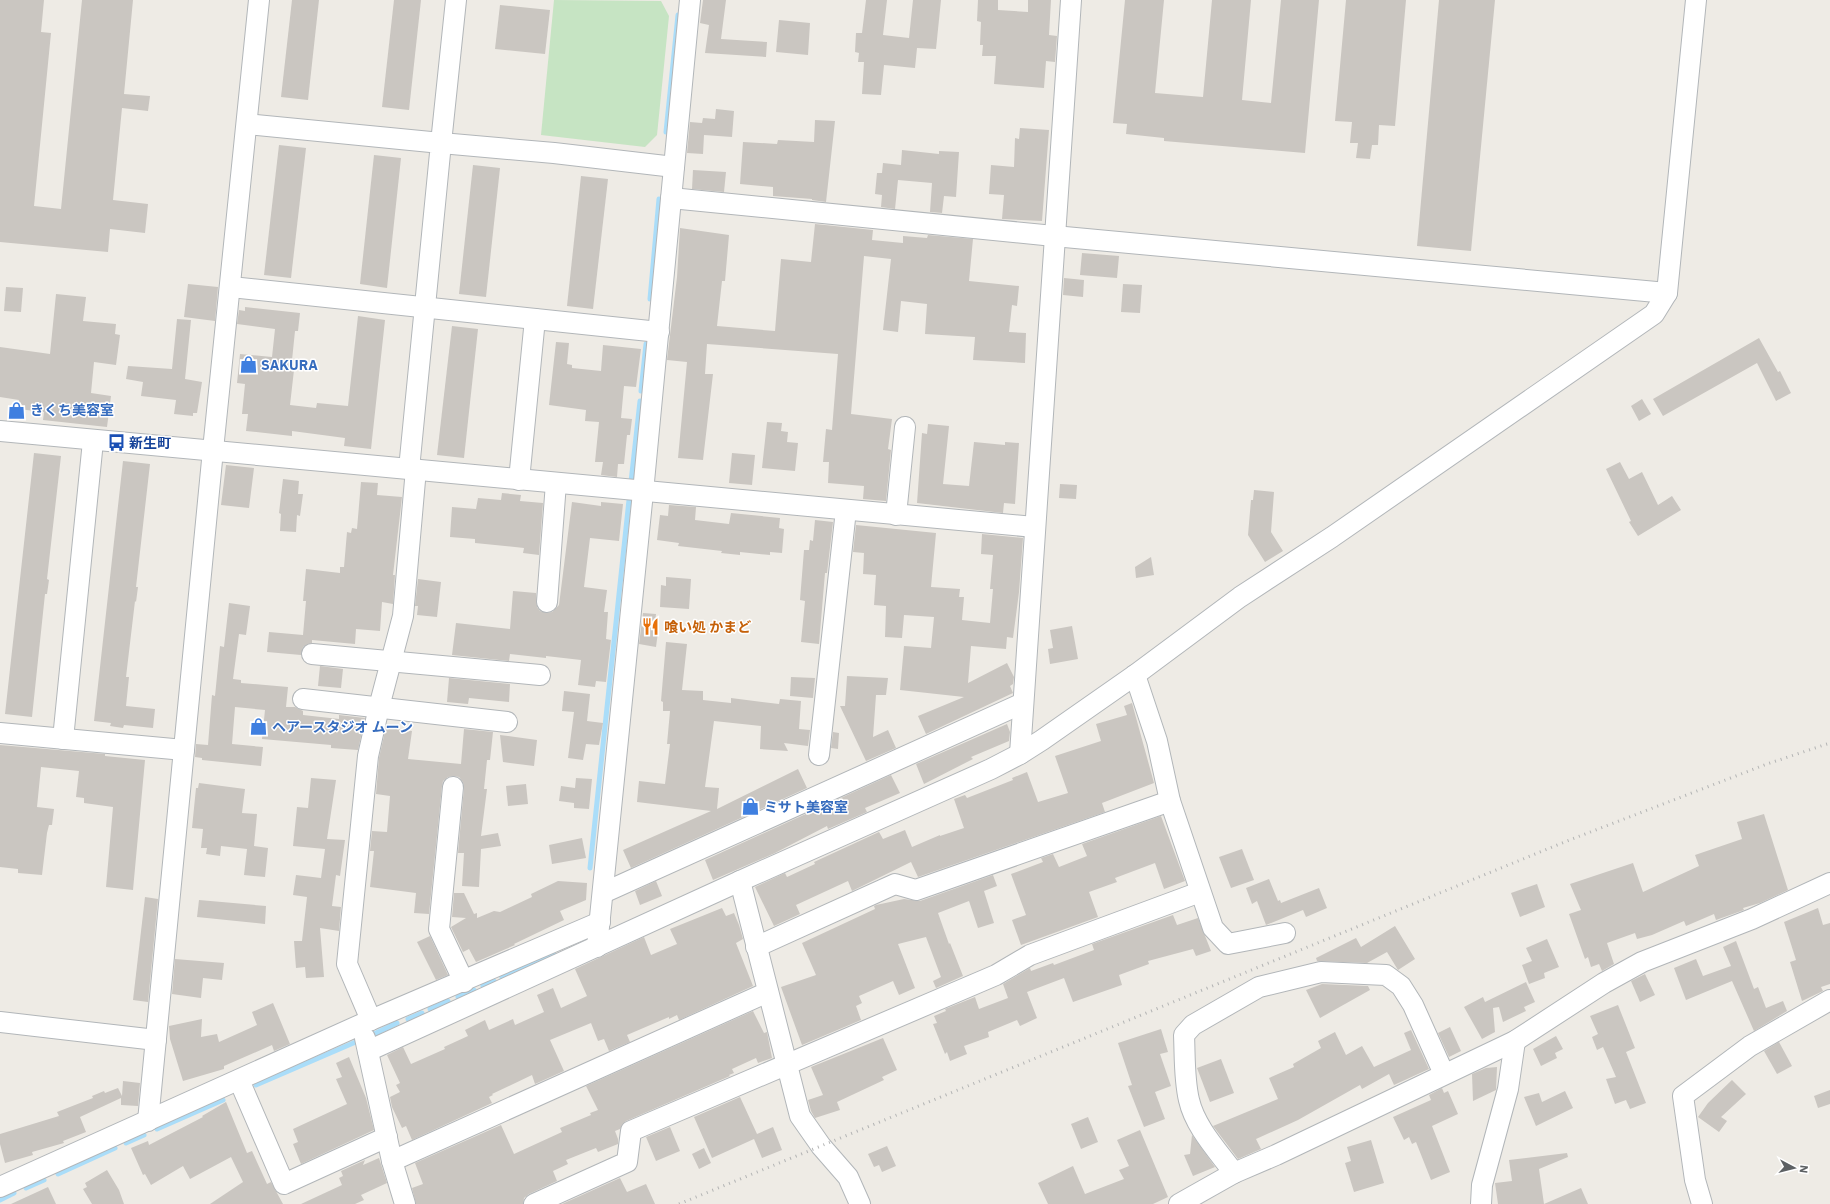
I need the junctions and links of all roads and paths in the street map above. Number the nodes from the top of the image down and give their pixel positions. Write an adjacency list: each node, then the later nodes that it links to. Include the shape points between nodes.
1 (259, 0): 6 (street)
2 (456, 0): 7 (street)
3 (690, 0): 8 (street)
4 (1071, 0): 10 (street)
5 (1696, 0): 12 (street)
6 (247, 124): 7 (street); 11 (street)
7 (441, 143): 8 (street); 13 (street)
8 (674, 167): 9 (street)
9 (671, 198): 10 (street); 15 (street)
10 (1054, 236): 12 (street); 26 (street)
11 (231, 287): 13 (street); 19 (street)
12 (1667, 292): 31 (street, via 1654,314 1332,537 1240,597)
13 (425, 308): 14 (street); 20 (street)
14 (535, 319): 15 (street); 21 (street)
15 (659, 332): 23 (street)
16 (905, 427): 25 (street)
17 (0, 431): 18 (street)
18 (93, 441): 19 (street); 37 (street)
19 (213, 450): 20 (street); 38 (street)
20 (412, 469): 21 (street); 29 (street, via 404,616)
21 (519, 480): 22 (street)
22 (556, 483): 23 (street); 27 (street)
23 (643, 492): 24 (street); 46 (street)
24 (846, 510): 25 (street); 40 (street)
25 (896, 515): 26 (street)
26 (1034, 527): 33 (street)
27 (547, 602)
28 (312, 654): 29 (street)
29 (392, 660): 30 (street); 34 (street)
30 (540, 675)
31 (1135, 675): 39 (street); 42 (street, via 1157,741)
32 (303, 699): 34 (street)
33 (1023, 703): 39 (street); 46 (street)
34 (379, 707): 35 (street); 55 (street, via 368,756 347,964)
35 (507, 722)
36 (0, 733): 37 (street)
37 (63, 739): 38 (street)
38 (184, 750): 56 (street)
39 (1020, 754): 43 (street)
40 (819, 755)
41 (453, 787): 51 (street, via 439,929)
42 (1170, 800): 45 (street); 50 (street, via 916,890 895,884)
43 (740, 881): 49 (street); 50 (street)
44 (1830, 883): 57 (street, via 1752,919 1642,962 1604,983)
45 (1200, 892): 48 (street, via 1213,928 1228,944); 59 (street, via 1030,955 996,975)
46 (603, 893): 47 (street)
47 (600, 922): 49 (street); 51 (street)
48 (1284, 933)
49 (597, 947): 58 (street)
50 (756, 947): 52 (street)
51 (464, 982): 55 (street)
52 (768, 992): 59 (street); 64 (street)
53 (1830, 1000): 72 (street, via 1750,1046 1683,1096 1695,1180)
54 (0, 1022): 56 (street)
55 (366, 1022): 58 (street); 61 (street)
56 (156, 1040): 62 (street)
57 (1515, 1041): 60 (street); 71 (street, via 1508,1089 1482,1184)
58 (368, 1051): 63 (street)
59 (786, 1063): 68 (street, via 631,1131 627,1162); 69 (street, via 800,1116 821,1146 848,1177)
60 (1444, 1074): 65 (street); 65 (street, via 1413,1005 1401,986 1386,976 1321,972 1259,987 1193,1025 1184,1035 1189,1101 1198,1122)
61 (239, 1080): 62 (street); 63 (street, via 284,1184)
62 (148, 1121): 66 (street)
63 (387, 1137): 64 (street)
64 (392, 1161): 67 (street)
65 (1234, 1173): 70 (street)
66 (0, 1187)
67 (405, 1204)
68 (534, 1204)
69 (860, 1204)
70 (1180, 1204)
71 (1481, 1204)
72 (1702, 1204)

